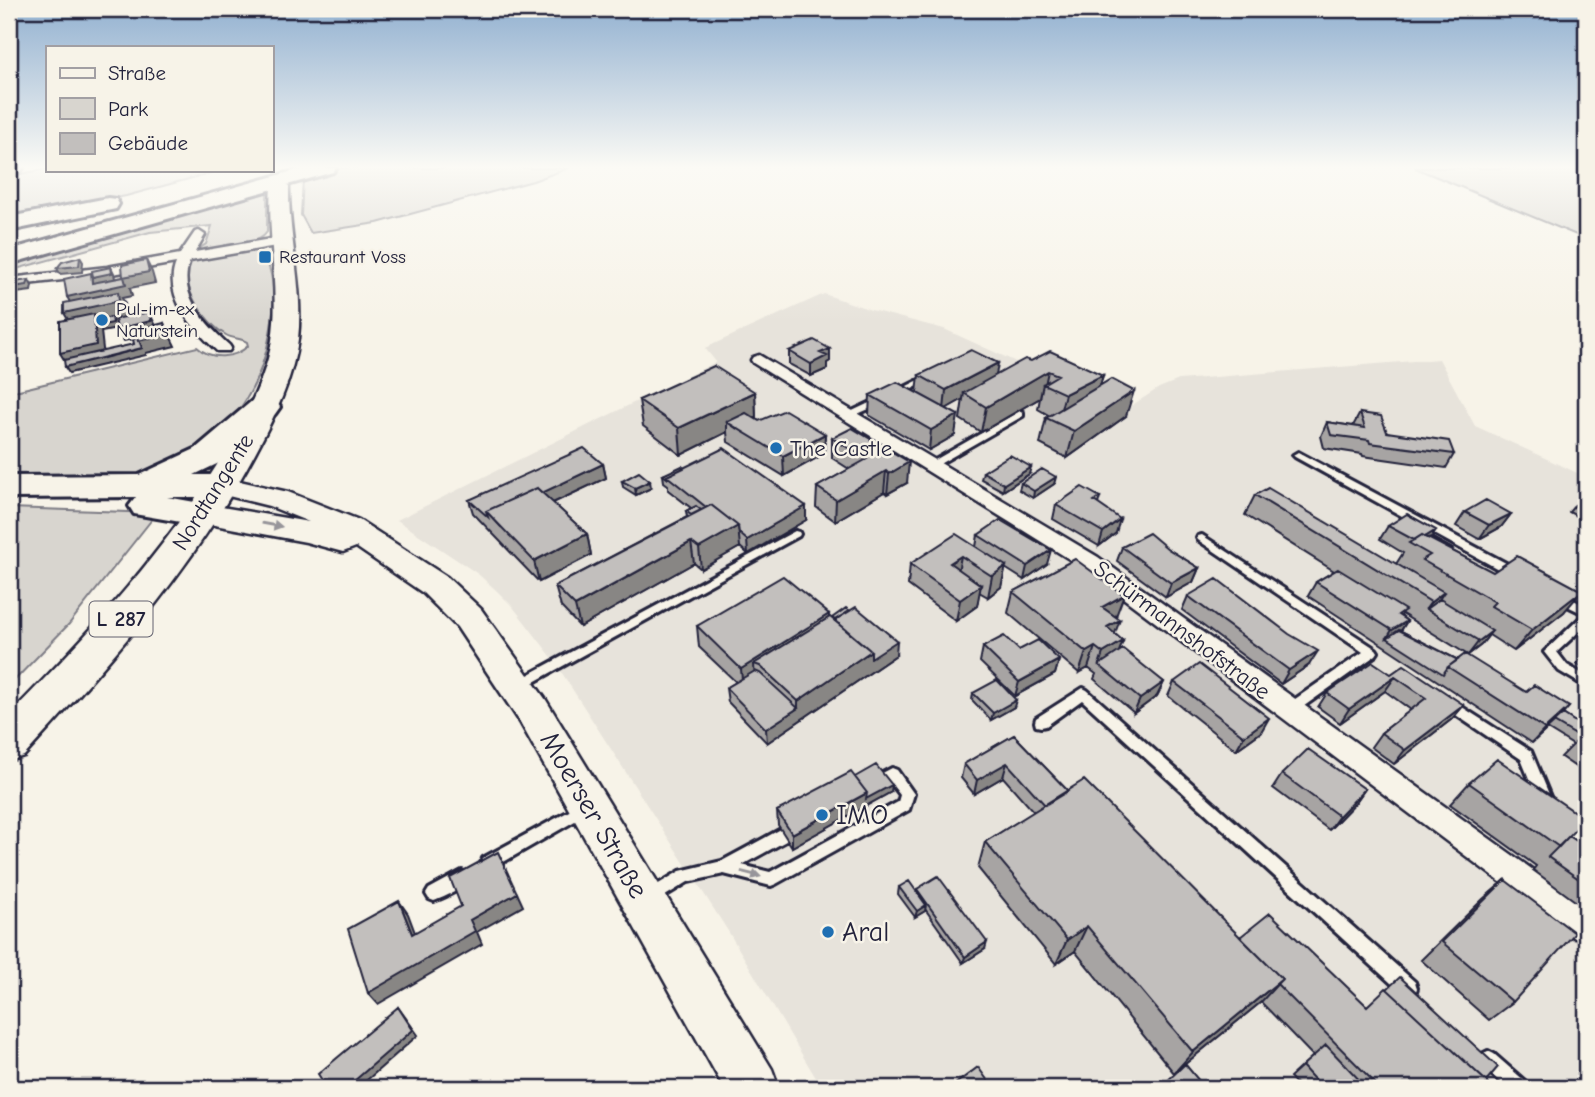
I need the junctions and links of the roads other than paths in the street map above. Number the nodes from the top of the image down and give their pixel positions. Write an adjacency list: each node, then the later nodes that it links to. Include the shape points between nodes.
1 (32, 219): 7 (highway)
2 (54, 219): 8 (highway)
3 (88, 219): 10 (highway)
4 (114, 219): 12 (highway)
5 (144, 219): 13 (highway)
6 (278, 219): 11 (main road, Nordtangente / L 287)
7 (9, 224)
8 (9, 231)
9 (199, 235): 14 (street)
10 (9, 239)
11 (282, 241): 14 (street); 19 (main road, Nordtangente / L 287, via 288,305 285,341)
12 (9, 248)
13 (9, 257)
14 (185, 257): 15 (street); 16 (street, via 180,290 194,315)
15 (9, 283)
16 (223, 348)
17 (759, 360): 20 (street, Schürmannshofstraße)
18 (944, 371): 20 (lane)
19 (264, 407): 24 (highway, via 207,456 170,475); 26 (main road, Nordtangente / L 287)
20 (850, 414): 23 (street, Schürmannshofstraße)
21 (1020, 414): 23 (lane)
22 (1298, 455): 30 (lane)
23 (933, 464): 37 (street, Schürmannshofstraße, via 1090,562)
24 (131, 486): 25 (highway); 26 (highway)
25 (9, 487)
26 (213, 500): 27 (highway, via 129,505); 35 (street, Moerser Straße, via 407,564 469,618); 39 (main road, Nordtangente / L 287, via 108,635)
27 (9, 502)
28 (796, 534): 35 (lane)
29 (1202, 537): 37 (lane, via 1372,652)
30 (1529, 580)
31 (1552, 593): 32 (lane)
32 (1586, 611)
33 (1586, 619): 34 (lane, via 1550,652 1563,668)
34 (1586, 682)
35 (516, 686): 41 (street, Moerser Straße)
36 (1438, 696): 43 (lane, via 1526,755 1551,817)
37 (1289, 710): 47 (street, Schürmannshofstraße)
38 (1041, 722): 48 (lane, via 1083,693)
39 (9, 743)
40 (878, 782): 44 (lane, one-way to 40, via 771,879 904,806 907,794 892,775)
41 (589, 806): 45 (lane); 46 (street, Moerser Straße)
42 (781, 836): 44 (lane)
43 (1586, 842)
44 (724, 867): 46 (lane, via 685,876)
45 (434, 894)
46 (644, 901): 50 (street, Moerser Straße)
47 (1586, 928)
48 (1418, 996)
49 (1479, 1052): 51 (lane)
50 (753, 1088)
51 (1520, 1088)

